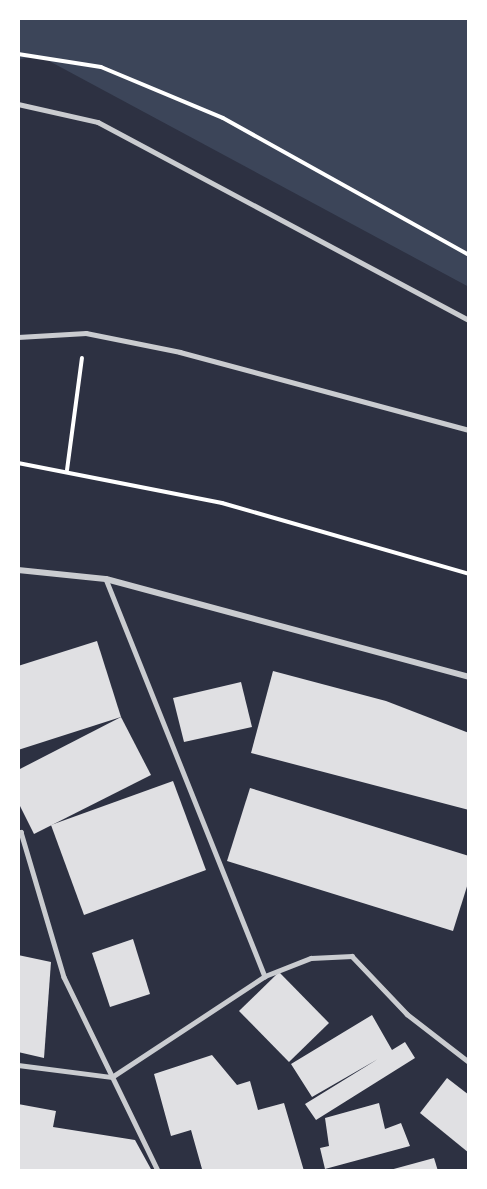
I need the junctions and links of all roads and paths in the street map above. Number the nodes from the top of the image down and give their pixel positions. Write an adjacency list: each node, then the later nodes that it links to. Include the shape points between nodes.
1 (18, 54): 3 (path, via 101,67 223,118)
2 (18, 104): 4 (lane, via 98,122)
3 (469, 255)
4 (469, 320)
5 (86, 333): 6 (lane); 7 (lane, via 180,352); 9 (path)
6 (18, 337)
7 (469, 430)
8 (18, 464): 9 (path)
9 (67, 470): 11 (path, via 222,503)
10 (18, 570): 12 (street)
11 (469, 574)
12 (106, 579): 13 (street); 15 (lane)
13 (469, 677)
14 (18, 833): 18 (lane, via 21,832 64,977)
15 (265, 976): 16 (lane, via 311,958 352,956 407,1014); 18 (lane)
16 (469, 1062)
17 (18, 1065): 18 (lane)
18 (112, 1077): 19 (lane)
19 (158, 1171)

